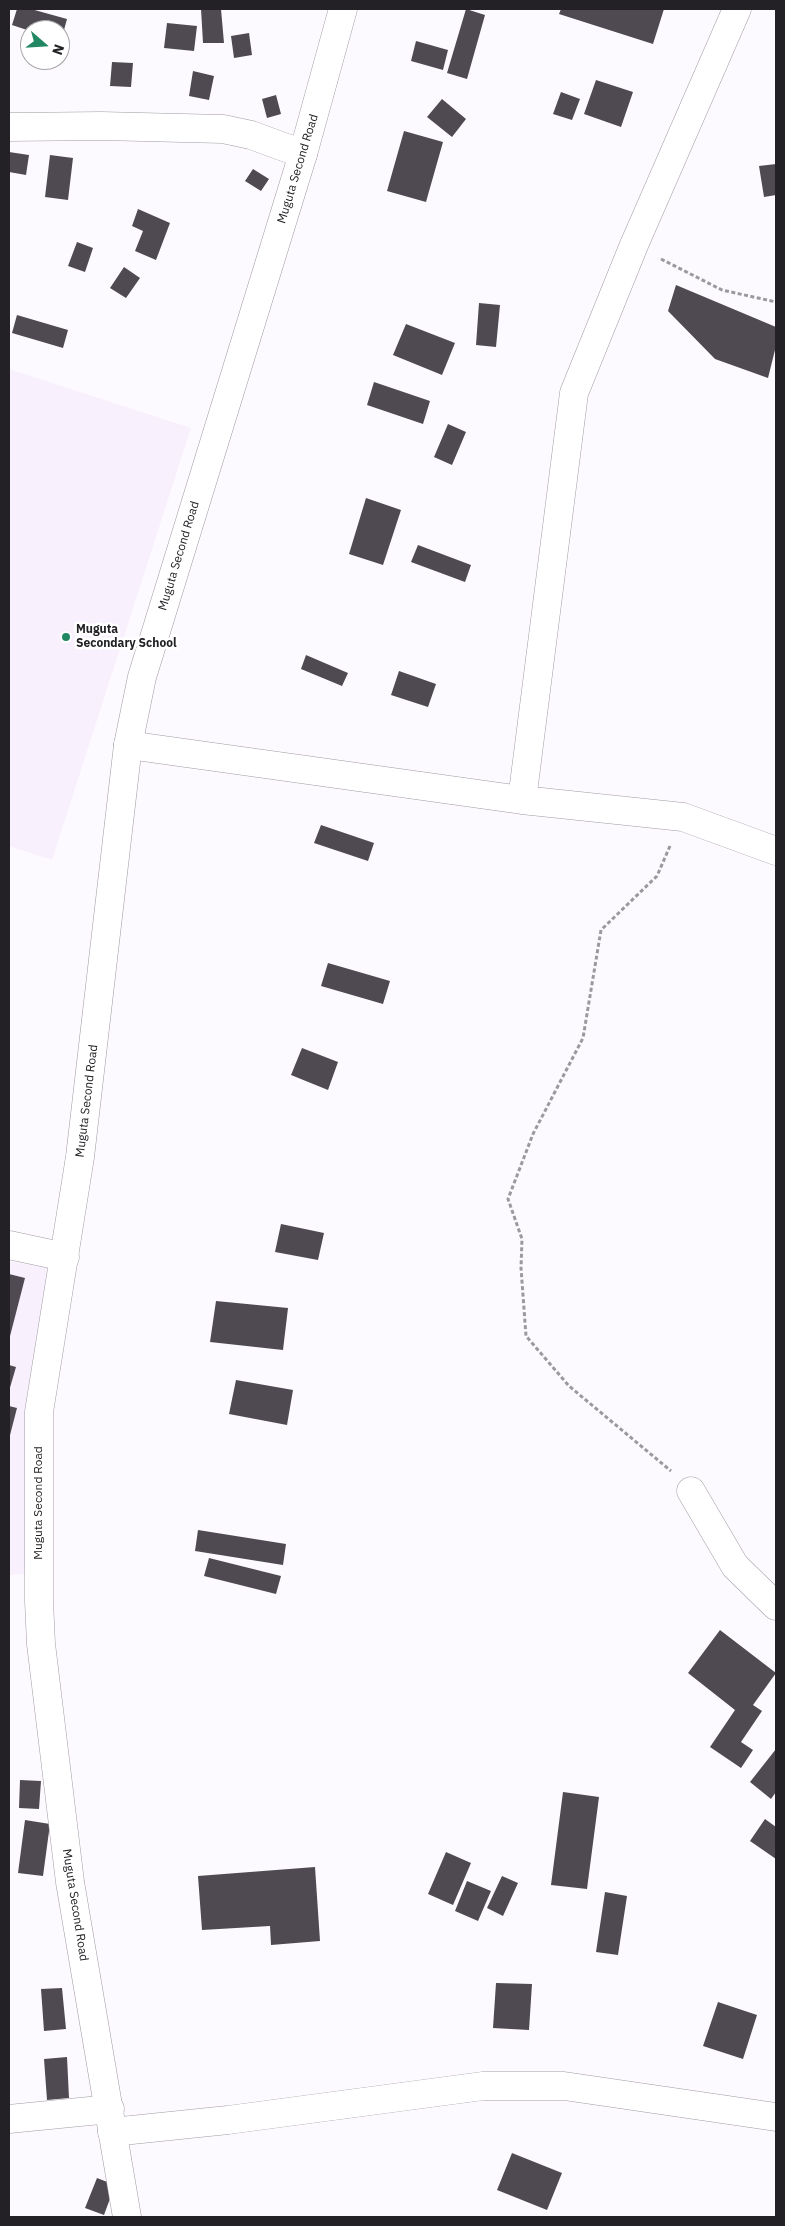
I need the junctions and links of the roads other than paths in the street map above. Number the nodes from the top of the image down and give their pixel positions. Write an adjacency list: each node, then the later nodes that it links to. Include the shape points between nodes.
1 (343, 9): 4 (street, Muguta Second Road)
2 (737, 9): 6 (street, via 634,245 574,393)
3 (9, 127): 4 (street, via 223,129 251,135)
4 (303, 154): 5 (street, Muguta Second Road, via 142,677)
5 (128, 745): 6 (street); 9 (street, Muguta Second Road, via 80,1158)
6 (522, 800): 7 (street, via 683,818)
7 (776, 851)
8 (9, 1245): 9 (street)
9 (65, 1257): 14 (street, Muguta Second Road, via 39,1412 41,1644 70,1882)
10 (691, 1491): 11 (street, via 735,1566)
11 (776, 1606)
12 (776, 2118): 14 (street, via 564,2086 483,2086 228,2120)
13 (9, 2119): 14 (street)
14 (111, 2121): 15 (street, Muguta Second Road)
15 (127, 2217)

